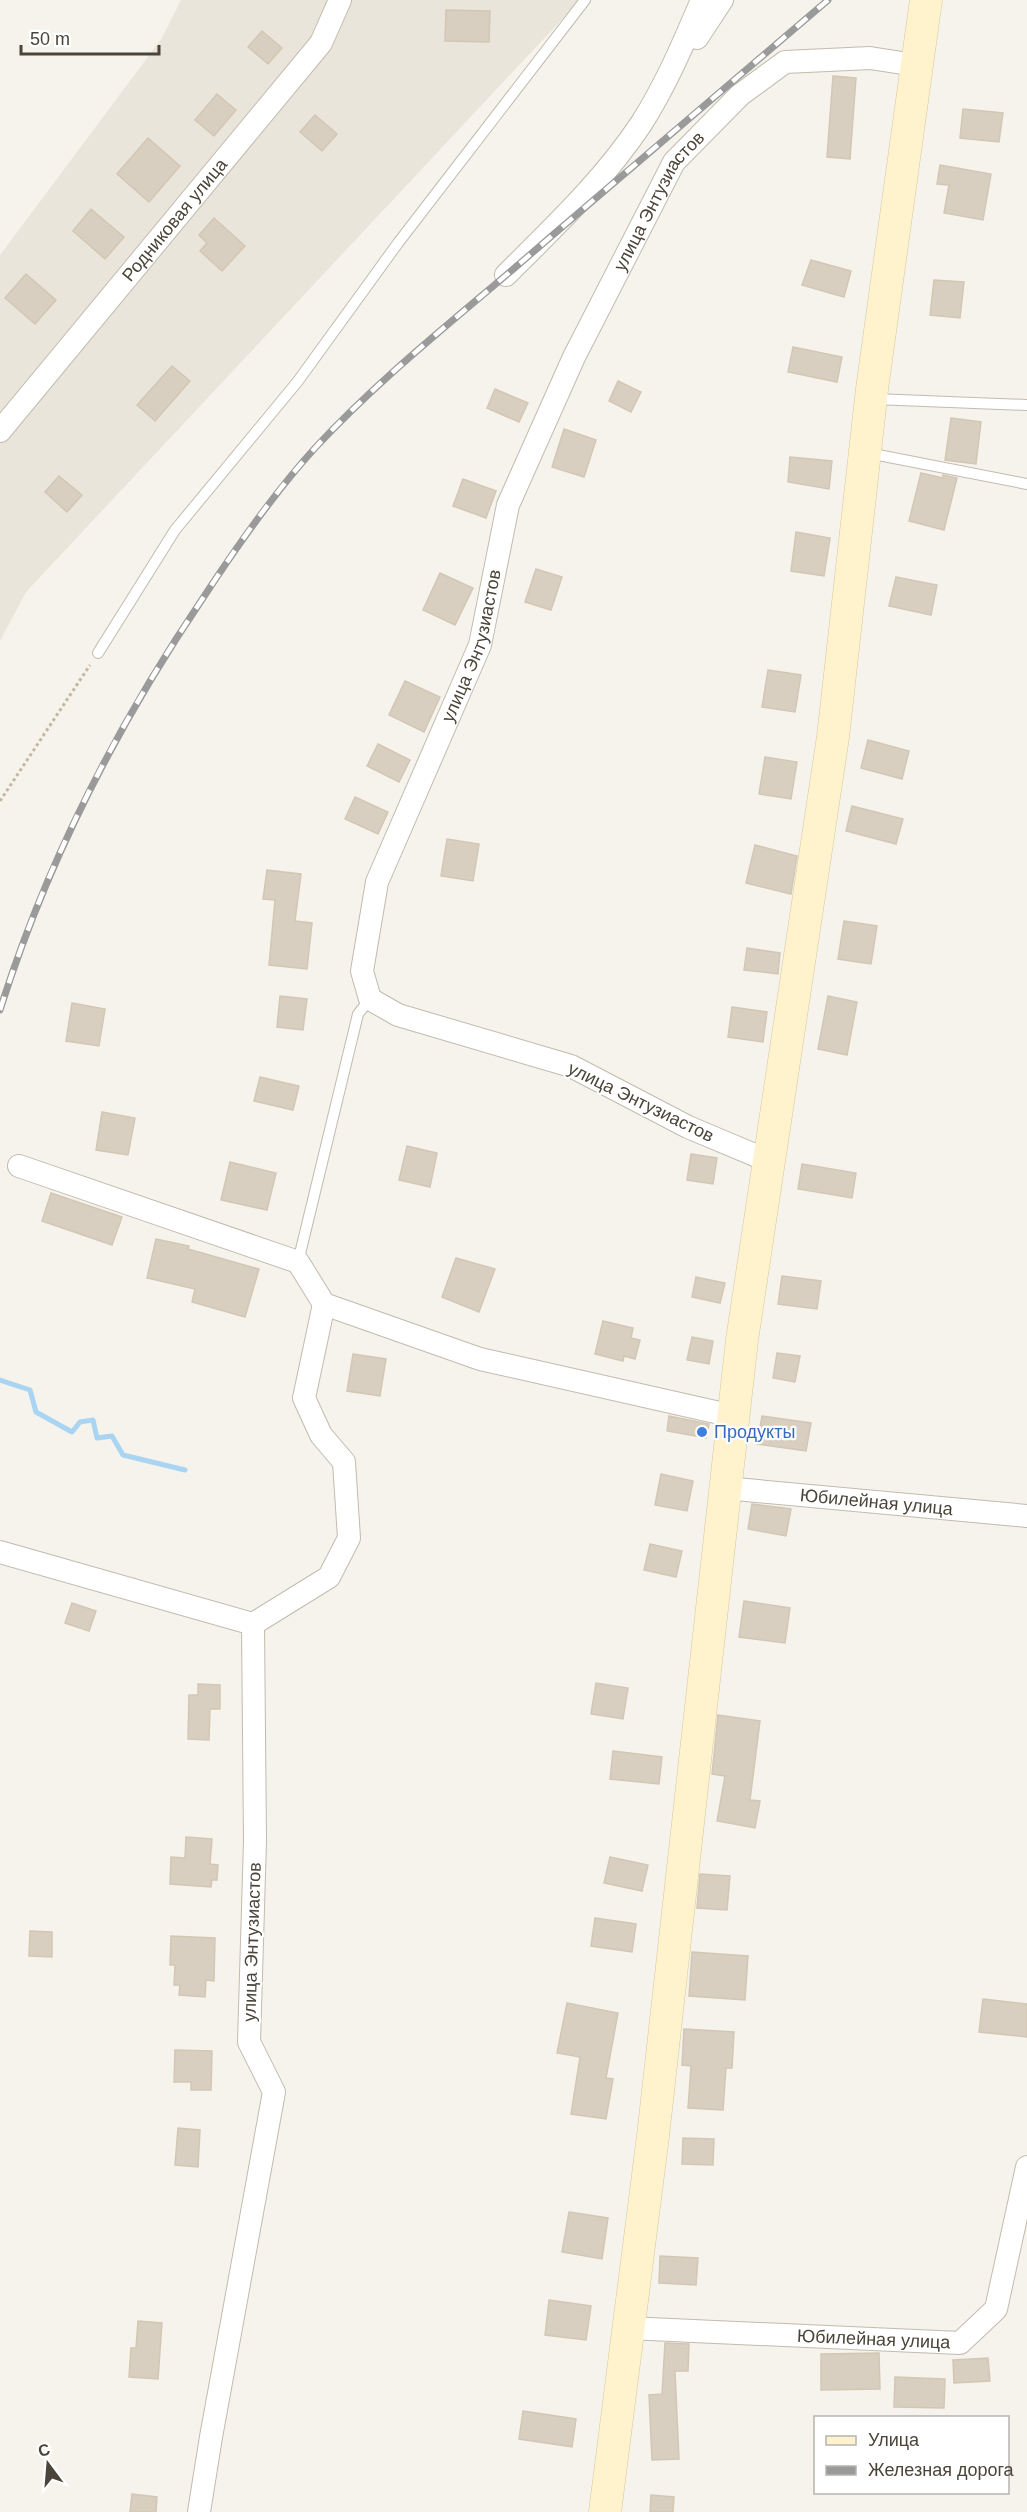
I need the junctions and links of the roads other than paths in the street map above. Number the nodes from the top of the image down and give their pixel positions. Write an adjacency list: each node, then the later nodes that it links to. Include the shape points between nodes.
1 (340, 0): 11 (street, Родниковая улица, via 321,43)
2 (585, 0): 14 (lane, via 398,243 298,381 175,530)
3 (702, 0): 7 (street, via 671,70)
4 (722, 0): 7 (street)
5 (926, 0): 6 (street)
6 (915, 65): 9 (street); 15 (street, улица Энтузиастов, via 870,58 785,62 740,95 674,162 574,357 508,505 480,645 377,882 362,970)
7 (642, 122): 8 (street, via 592,188)
8 (506, 275)
9 (871, 399): 10 (lane); 12 (street)
10 (1027, 405)
11 (0, 431)
12 (865, 452): 13 (lane); 16 (street, via 833,737)
13 (1027, 484)
14 (98, 653)
15 (370, 999): 16 (street, улица Энтузиастов, via 398,1015 571,1066 688,1127); 18 (lane, via 358,1014)
16 (769, 1161): 20 (street)
17 (19, 1166): 18 (street)
18 (298, 1262): 19 (street)
19 (324, 1304): 20 (street, via 480,1359); 24 (street, via 304,1398 321,1435 344,1462 350,1538 329,1577)
20 (733, 1416): 21 (street)
21 (725, 1488): 22 (street, Юбилейная улица); 26 (street)
22 (1027, 1516)
23 (0, 1552): 24 (street)
24 (253, 1624): 27 (street, улица Энтузиастов, via 255,1841 249,2042 274,2092)
25 (1027, 2167): 26 (street, Юбилейная улица, via 996,2309 960,2343)
26 (628, 2328): 28 (street)
27 (199, 2512)
28 (604, 2512)

